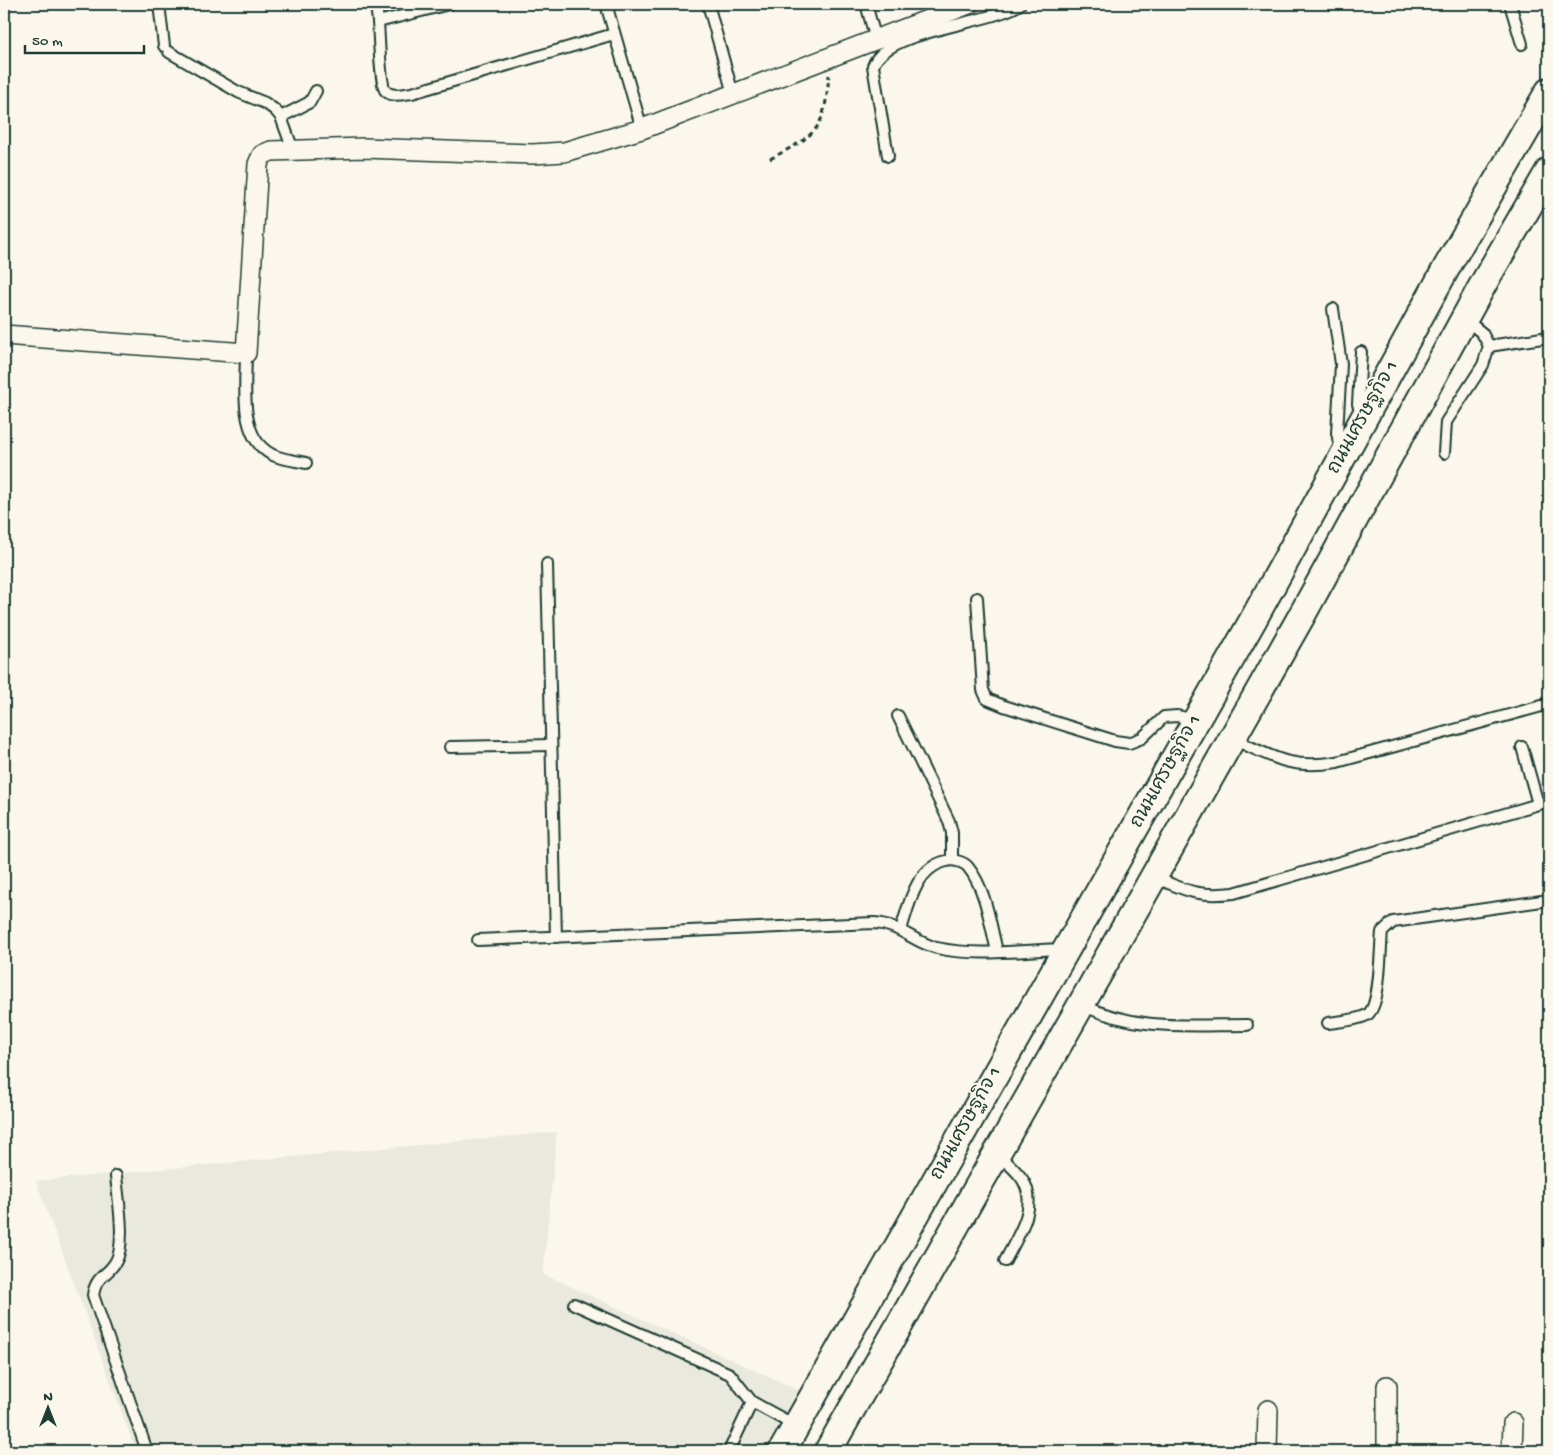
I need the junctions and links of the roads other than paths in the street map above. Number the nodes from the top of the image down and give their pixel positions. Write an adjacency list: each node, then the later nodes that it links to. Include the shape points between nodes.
1 (159, 4): 17 (lane, via 166,49 238,92 265,103)
2 (376, 4): 10 (lane)
3 (449, 4): 10 (lane)
4 (606, 4): 11 (lane)
5 (708, 4): 16 (lane)
6 (866, 4): 12 (lane)
7 (969, 4): 12 (street)
8 (1020, 4): 20 (lane, via 1003,12 920,35 876,58 873,66)
9 (1510, 4): 13 (lane)
10 (378, 22): 11 (lane, via 382,80 385,90 391,94 412,93)
11 (614, 34): 18 (lane)
12 (876, 40): 16 (street)
13 (1522, 44)
14 (316, 91): 17 (lane, via 310,102)
15 (1549, 91): 29 (main road, ถนนเศรษฐกิจ 1)
16 (733, 94): 18 (street)
17 (281, 117): 19 (lane)
18 (642, 129): 19 (street, via 564,152 533,154 364,148)
19 (293, 150): 28 (street, via 271,151 262,155 258,164)
20 (888, 156)
21 (1549, 171): 23 (main road, ถนนเศรษฐกิจ 1)
22 (1332, 309): 31 (lane, via 1341,364 1337,441)
23 (1465, 319): 26 (lane, via 1482,333); 36 (main road, ถนนเศรษฐกิจ 1)
24 (4, 335): 28 (street)
25 (1549, 337): 26 (lane)
26 (1489, 346): 30 (lane, via 1483,365 1446,422)
27 (1361, 352): 29 (lane, via 1358,404)
28 (246, 353): 32 (lane, via 247,408 249,424 256,438 264,450)
29 (1364, 418): 31 (main road, ถนนเศรษฐกิจ 1)
30 (1444, 453)
31 (1344, 456): 34 (main road, ถนนเศรษฐกิจ 1)
32 (306, 463)
33 (547, 564): 41 (lane)
34 (1266, 597): 36 (main road); 39 (main road, ถนนเศรษฐกิจ 1)
35 (978, 598): 39 (lane, via 983,690 987,698 1129,743 1142,738 1164,717)
36 (1301, 617): 40 (main road, ถนนเศรษฐกิจ 1)
37 (1549, 704): 40 (lane, via 1312,766 1273,757)
38 (898, 716): 46 (lane, via 949,821)
39 (1197, 720): 52 (main road, ถนนเศรษฐกิจ 1)
40 (1232, 738): 47 (main road, ถนนเศรษฐกิจ 1)
41 (552, 745): 42 (lane); 50 (lane)
42 (450, 747)
43 (1522, 747): 45 (lane)
44 (1549, 801): 45 (lane)
45 (1538, 804): 47 (lane, via 1234,893 1195,894)
46 (952, 860): 49 (lane, via 935,863 927,871 913,891); 53 (lane, via 966,865 974,877 982,894)
47 (1153, 877): 54 (main road, ถนนเศรษฐกิจ 1)
48 (1549, 900): 55 (lane, via 1394,922 1382,932 1375,1002 1369,1014)
49 (901, 930): 50 (lane, via 874,923); 53 (lane, via 914,941 936,948)
50 (556, 936): 51 (lane)
51 (478, 940)
52 (1067, 948): 53 (lane); 65 (main road, ถนนเศรษฐกิจ 1)
53 (997, 950)
54 (1081, 1005): 56 (lane, via 1107,1016 1149,1025); 57 (main road, ถนนเศรษฐกิจ 1)
55 (1328, 1023)
56 (1247, 1025)
57 (997, 1153): 59 (lane, via 1024,1181 1029,1196 1028,1214); 69 (main road, ถนนเศรษฐกิจ 1)
58 (116, 1176): 66 (lane, via 120,1251 110,1270 94,1285 93,1295)
59 (1005, 1261)
60 (574, 1304): 62 (lane, via 730,1374)
61 (1387, 1386): 71 (street)
62 (752, 1402): 65 (lane); 67 (lane)
63 (1268, 1410): 70 (street)
64 (1513, 1424): 72 (street)
65 (796, 1426): 68 (main road, ถนนเศรษฐกิจ 1)
66 (147, 1451)
67 (730, 1451)
68 (782, 1451)
69 (828, 1451)
70 (1267, 1451)
71 (1387, 1451)
72 (1512, 1451)

